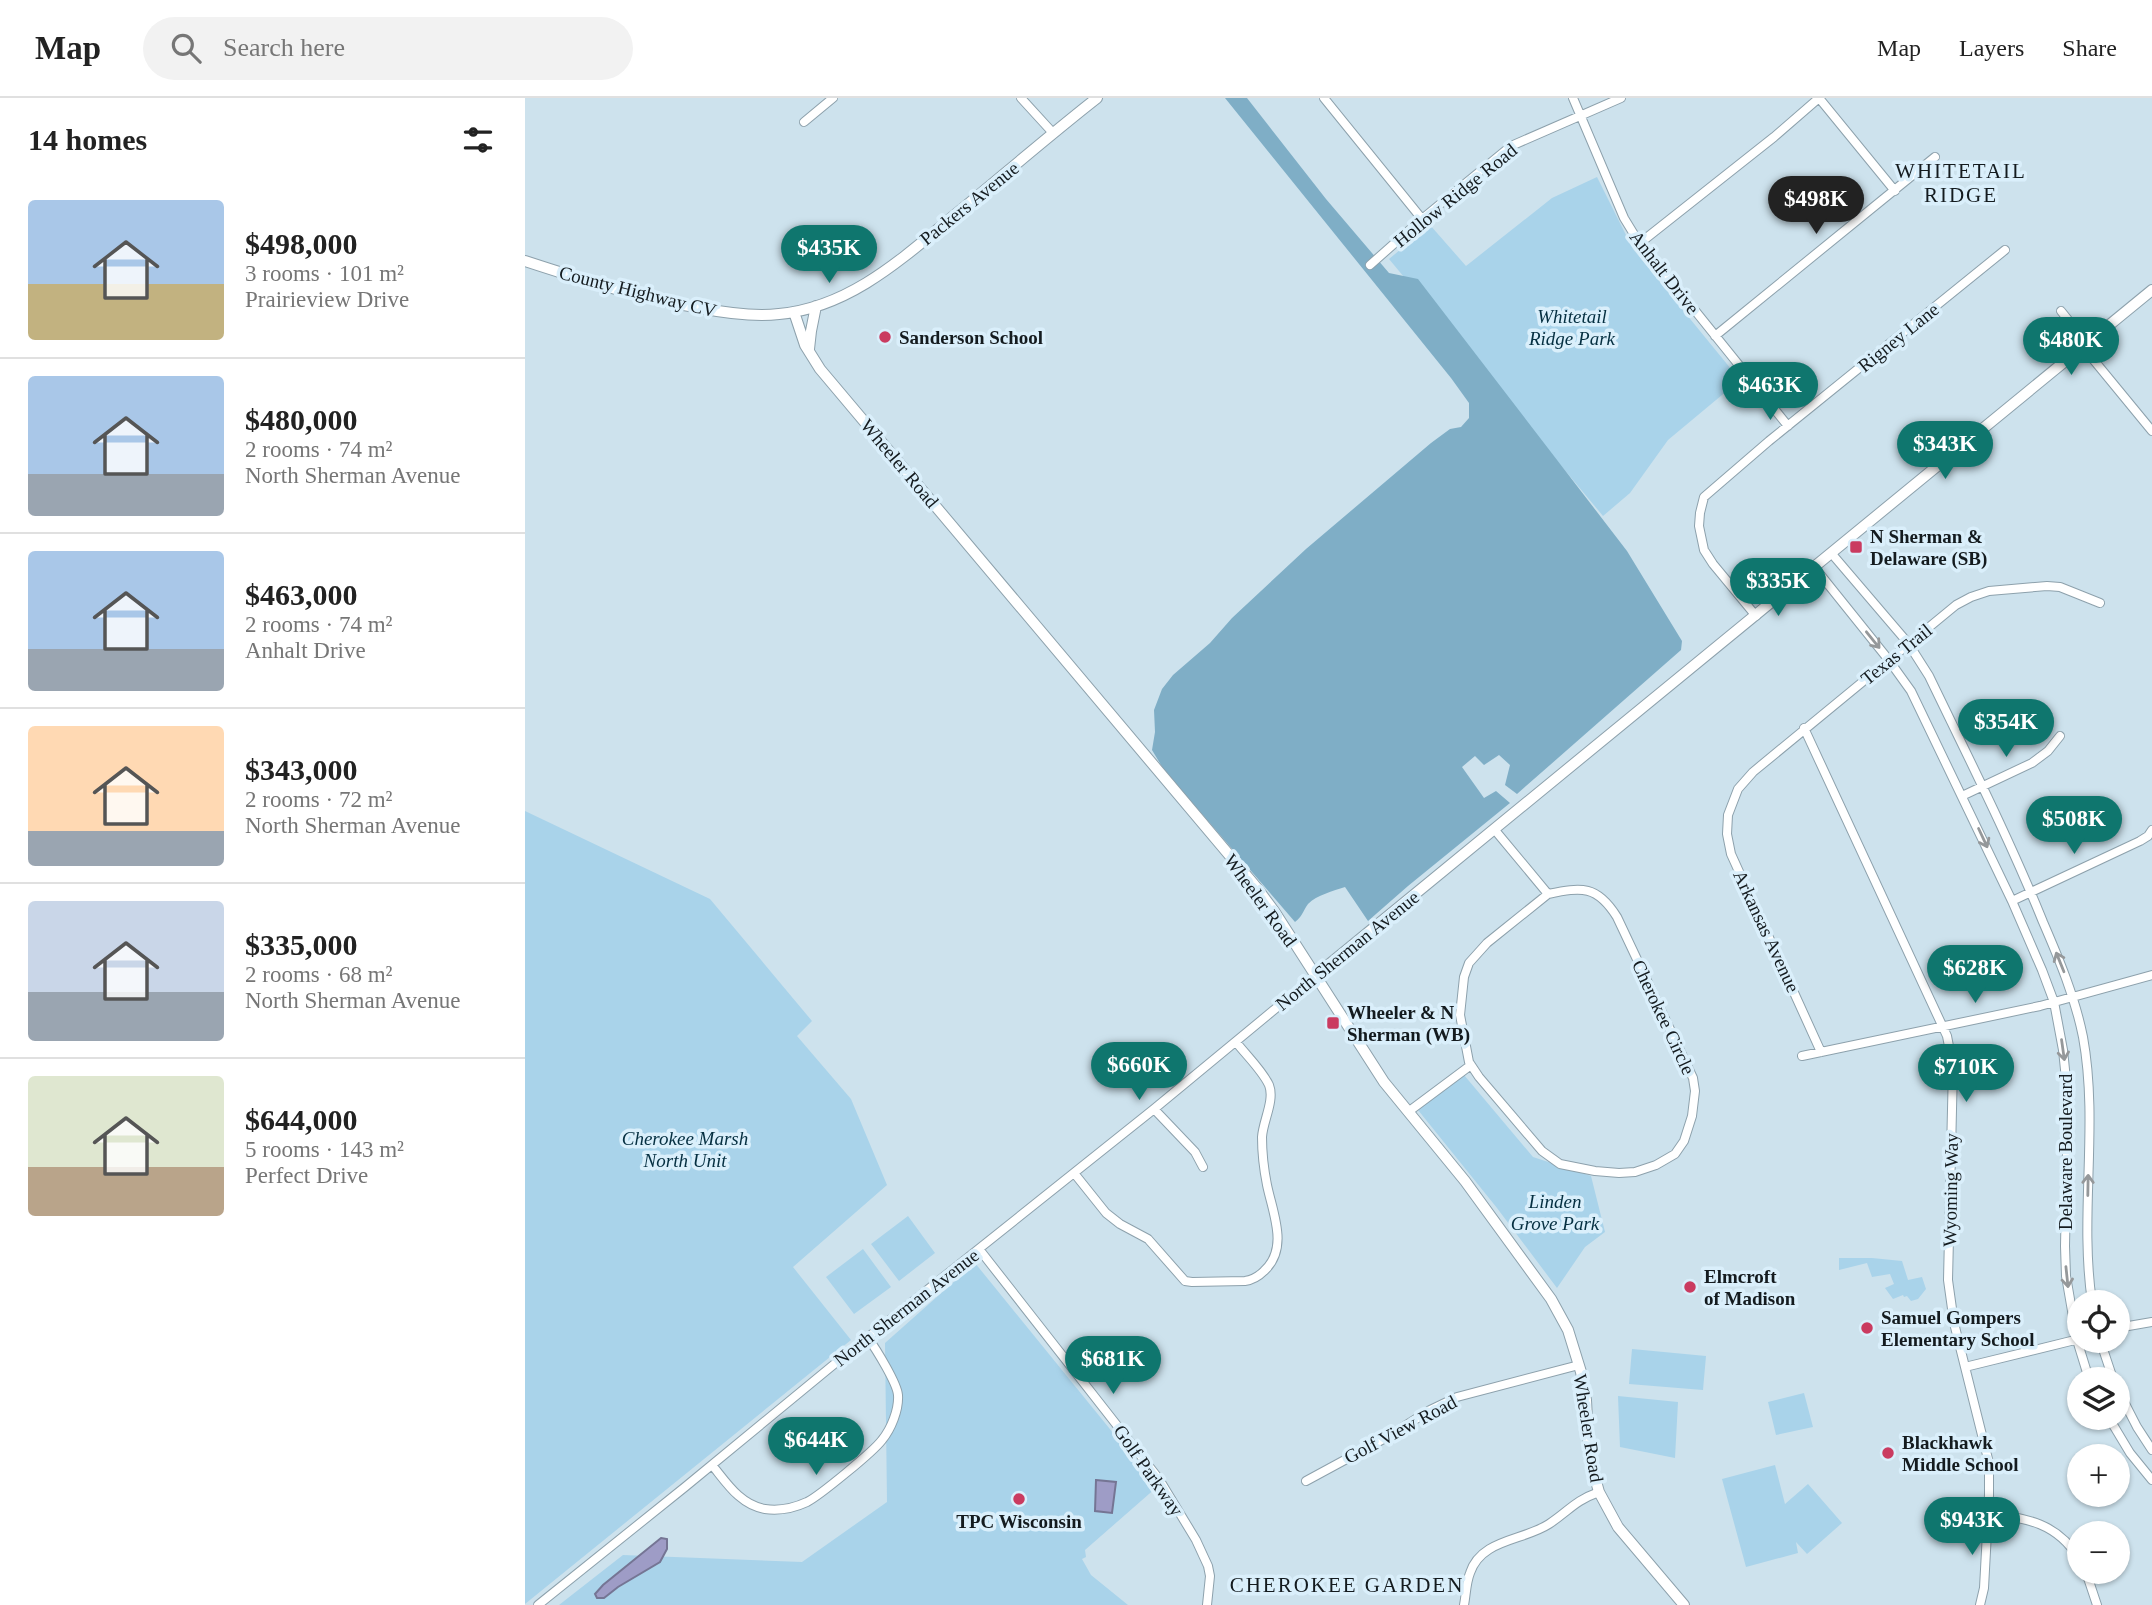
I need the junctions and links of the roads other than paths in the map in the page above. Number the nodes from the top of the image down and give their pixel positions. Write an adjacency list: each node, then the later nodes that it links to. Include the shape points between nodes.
1 (833, 98): 9 (street)
2 (1021, 98): 10 (street)
3 (1097, 98): 10 (street, Packers Avenue)
4 (1324, 98): 13 (street)
5 (1573, 98): 8 (street, Anhalt Drive)
6 (1621, 98): 8 (street, Hollow Ridge Road)
7 (1819, 98): 12 (street); 14 (street)
8 (1580, 116): 13 (street, Hollow Ridge Road, via 1511,146); 14 (street, Anhalt Drive, via 1624,218)
9 (804, 122)
10 (1053, 133): 19 (street, Packers Avenue, via 890,268 850,293)
11 (1935, 157): 12 (street)
12 (1895, 191): 22 (street)
13 (1422, 219): 17 (street, Hollow Ridge Road)
14 (1640, 243): 22 (street, Anhalt Drive)
15 (2005, 250): 25 (street, Rigney Lane)
16 (525, 261): 21 (street, County Highway CV, via 680,305 741,314)
17 (1370, 265)
18 (2152, 290): 23 (street, North Sherman Avenue)
19 (817, 306): 21 (street, Packers Avenue); 24 (street)
20 (2060, 311): 23 (street, via 2081,336)
21 (794, 312): 24 (street, Wheeler Road)
22 (1715, 336): 25 (street, Anhalt Drive)
23 (2083, 347): 26 (street); 27 (street, North Sherman Avenue)
24 (809, 352): 44 (street, Wheeler Road, via 1257,888)
25 (1788, 426): 30 (street, Rigney Lane, via 1718,484 1705,497 1700,513 1704,550)
26 (2152, 431)
27 (1832, 554): 28 (street, North Sherman Avenue); 31 (street, Delaware Boulevard)
28 (1815, 568): 30 (street, North Sherman Avenue); 32 (street, Delaware Boulevard, one-way to 32)
29 (2100, 603): 31 (street, Texas Trail, via 2060,587 1989,592 1956,605)
30 (1755, 616): 38 (street, North Sherman Avenue)
31 (1907, 643): 32 (street, Texas Trail); 35 (street, Delaware Boulevard, via 1929,676)
32 (1888, 659): 33 (street, Texas Trail); 36 (street, Delaware Boulevard, via 1911,691)
33 (1804, 728): 37 (street, Texas Trail, via 1752,772); 47 (street, Wyoming Way)
34 (2060, 736): 35 (street, via 2042,756)
35 (1982, 787): 36 (street); 40 (street, Delaware Boulevard)
36 (1962, 796): 42 (street, Delaware Boulevard, one-way to 42)
37 (1731, 807): 49 (street, Arkansas Avenue, via 1727,824 1731,853)
38 (1494, 829): 41 (street); 44 (street, North Sherman Avenue)
39 (2152, 830): 40 (street, via 2140,841)
40 (2031, 892): 42 (street); 45 (street, Delaware Boulevard, one-way to 40)
41 (1548, 894): 51 (street, Cherokee Circle, via 1469,963 1460,1016); 51 (street, Cherokee Circle, via 1574,888 1596,892 1617,916 1693,1078 1692,1116 1684,1141 1675,1154 1635,1172 1560,1164 1542,1151)
42 (2012, 901): 46 (street, Delaware Boulevard)
43 (2152, 975): 45 (street)
44 (1315, 976): 48 (street, North Sherman Avenue); 53 (street, Wheeler Road)
45 (2073, 997): 46 (street); 58 (street, Delaware Boulevard, one-way to 45, via 2086,1247 2087,1072)
46 (2054, 1002): 47 (street); 57 (street, Delaware Boulevard, one-way to 57, via 2068,1100 2064,1246)
47 (1942, 1026): 49 (street); 64 (street, Wyoming Way, via 1953,1067 1948,1280)
48 (1235, 1042): 52 (street, North Sherman Avenue); 55 (street, via 1271,1091 1262,1135 1277,1251 1272,1263 1253,1280 1182,1279 1148,1239 1112,1218)
49 (1821, 1052): 50 (street)
50 (1802, 1056)
51 (1471, 1065): 53 (street)
52 (1154, 1109): 54 (street); 55 (street, North Sherman Avenue)
53 (1408, 1112): 63 (street, Wheeler Road, via 1545,1288)
54 (1203, 1167)
55 (1074, 1173): 56 (street, North Sherman Avenue)
56 (979, 1249): 61 (street, North Sherman Avenue); 76 (street, Golf Parkway, via 1159,1479 1209,1566)
57 (2069, 1290)
58 (2091, 1290)
59 (2152, 1322): 60 (street)
60 (2130, 1326)
61 (868, 1338): 68 (street, North Sherman Avenue); 68 (street, via 898,1393 896,1413 873,1450 809,1501 785,1509 762,1509 739,1497)
62 (2067, 1343): 64 (street)
63 (1579, 1365): 70 (street, Golf View Road, via 1457,1397); 71 (street, Wheeler Road, via 1589,1456)
64 (1965, 1367): 72 (street, Wyoming Way, via 1989,1463)
65 (2130, 1413): 67 (street)
66 (2116, 1430): 69 (street)
67 (2152, 1450)
68 (712, 1465): 75 (street, North Sherman Avenue)
69 (2152, 1480)
70 (1306, 1481)
71 (1599, 1492): 77 (street, via 1539,1529 1486,1550 1469,1574); 78 (street, Wheeler Road, via 1618,1527)
72 (1988, 1513): 73 (street, via 2037,1522); 79 (street, Wyoming Way, via 1985,1588)
73 (2067, 1544)
74 (2090, 1584): 80 (street)
75 (538, 1605)
76 (1207, 1605)
77 (1464, 1605)
78 (1684, 1605)
79 (1980, 1605)
80 (2097, 1605)

